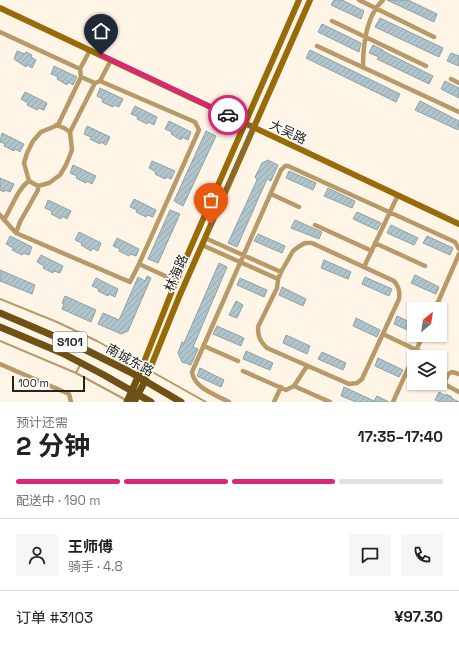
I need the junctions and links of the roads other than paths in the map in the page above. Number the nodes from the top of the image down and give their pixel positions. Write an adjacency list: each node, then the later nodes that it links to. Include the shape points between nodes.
1 (299, 0): 23 (main road, 林海路)
2 (310, 0): 25 (main road, 林海路)
3 (359, 0): 6 (street)
4 (383, 0): 6 (street)
5 (0, 8): 12 (main road, 大吴路)
6 (376, 9): 9 (street); 10 (street)
7 (332, 21): 9 (street)
8 (0, 32): 16 (street)
9 (366, 37): 14 (street); 15 (street)
10 (434, 37)
11 (317, 46): 15 (street)
12 (90, 50): 13 (main road, 大吴路); 16 (street)
13 (111, 60): 19 (street); 23 (main road, 大吴路)
14 (426, 66)
15 (363, 67): 22 (street)
16 (80, 69): 17 (street)
17 (81, 77): 21 (street); 24 (street)
18 (451, 79): 20 (street)
19 (100, 81): 21 (street); 46 (street, via 195,122 199,130)
20 (459, 82)
21 (95, 83): 26 (street)
22 (458, 110)
23 (245, 123): 25 (main road, 大吴路); 51 (main road, 林海路)
24 (56, 125): 26 (street); 27 (street, via 41,132 33,141 24,163)
25 (253, 127): 30 (main road, 大吴路); 38 (main road, 林海路)
26 (70, 132): 28 (street, via 72,150 63,170 49,183)
27 (29, 181): 28 (street); 34 (street)
28 (38, 186): 37 (street)
29 (271, 194): 31 (street); 32 (street, via 281,170 288,166); 44 (street)
30 (398, 195): 32 (street); 35 (main road, 大吴路)
31 (299, 207)
32 (390, 212): 39 (street); 41 (street, via 455,242)
33 (0, 216): 34 (street)
34 (4, 220): 37 (street)
35 (459, 224)
36 (315, 225): 42 (street)
37 (16, 233): 46 (street, via 130,282)
38 (205, 238): 40 (main road, 林海路); 44 (street)
39 (375, 243): 42 (street); 47 (street)
40 (202, 245): 45 (street); 66 (main road, 林海路)
41 (459, 249)
42 (372, 250): 48 (street)
43 (459, 254): 53 (street)
44 (243, 255): 45 (street); 49 (street)
45 (240, 262): 50 (street); 59 (street)
46 (139, 264): 51 (street)
47 (425, 266)
48 (364, 267): 49 (street, via 312,243 305,243 293,251); 56 (street, via 394,281 400,292)
49 (281, 272): 50 (street)
50 (278, 279): 65 (street, via 277,288 258,327 260,341 267,348)
51 (176, 281): 64 (main road, 林海路)
52 (0, 299): 64 (lane, via 78,332)
53 (437, 302)
54 (0, 313): 71 (main road, 南城东路 / S101, via 77,345)
55 (0, 327): 62 (main road, 南城东路 / S101)
56 (383, 334): 60 (street); 65 (street, via 362,379 357,383 349,384)
57 (0, 341): 69 (lane)
58 (420, 342): 60 (street)
59 (204, 346): 61 (street); 82 (street, via 192,372 192,378 199,386)
60 (416, 350)
61 (238, 361)
62 (81, 362): 69 (lane); 75 (main road, 南城东路 / S101)
63 (0, 364): 77 (street, via 69,394)
64 (142, 366): 66 (lane); 71 (main road, 林海路)
65 (307, 366): 73 (street)
66 (150, 370): 72 (main road, 林海路); 81 (lane)
67 (407, 370): 85 (street)
68 (244, 371): 74 (street)
69 (76, 373): 78 (lane)
70 (459, 374): 76 (street, via 452,372 445,381 446,385)
71 (138, 377): 72 (main road, 南城东路 / S101); 75 (main road, 林海路)
72 (145, 381): 75 (main road, 林海路); 80 (main road, 南城东路 / S101)
73 (294, 386): 74 (street, via 286,390); 84 (street)
74 (280, 387): 83 (street)
75 (135, 392): 78 (main road, 林海路); 79 (main road, 南城东路 / S101)
76 (459, 392)
77 (71, 402)
78 (130, 402)
79 (152, 402)
80 (181, 402)
81 (206, 402)
82 (229, 402)
83 (274, 402)
84 (330, 402)
85 (393, 402)

